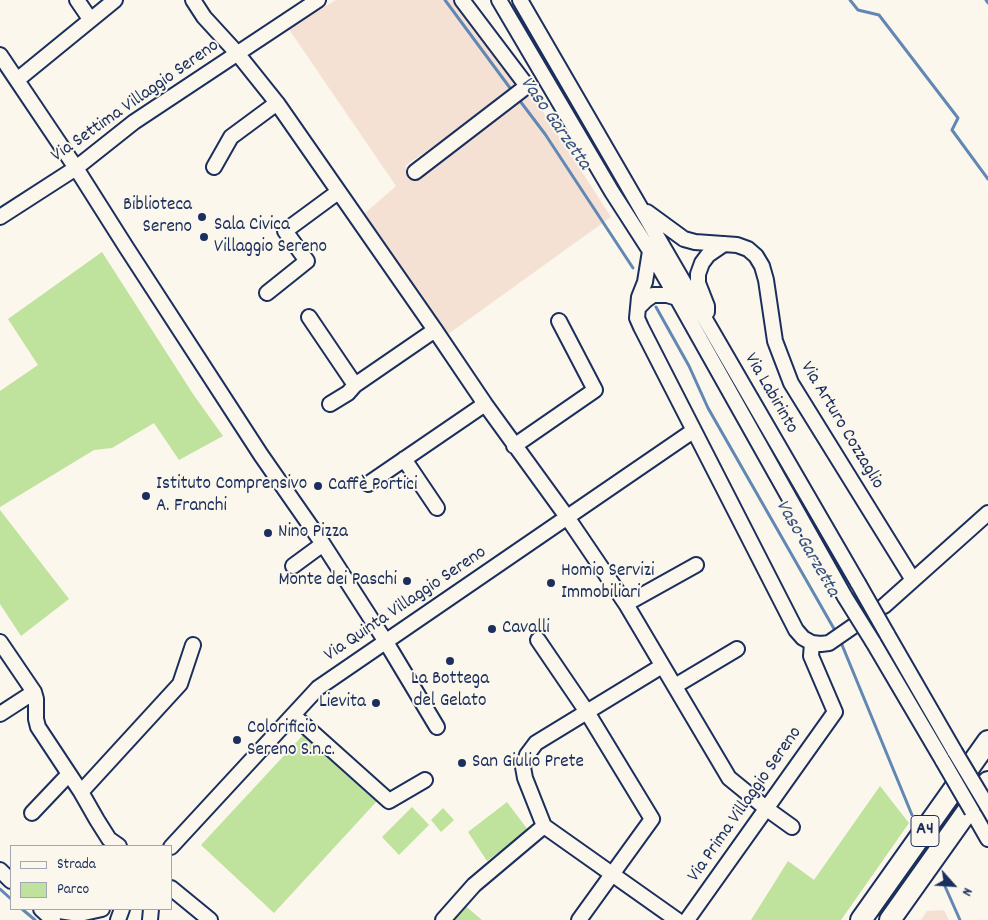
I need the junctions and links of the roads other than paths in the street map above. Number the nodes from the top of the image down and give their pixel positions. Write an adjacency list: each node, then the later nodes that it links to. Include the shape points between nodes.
1 (77, 0): 8 (street)
2 (115, 0): 8 (street)
3 (193, 0): 9 (street)
4 (318, 0): 9 (street, Via Settima Villaggio Sereno)
5 (462, 0): 13 (street)
6 (499, 0): 12 (street, Via Labirinto)
7 (520, 0): 19 (street, Via Labirinto)
8 (90, 20): 11 (street)
9 (237, 53): 14 (street); 16 (street, Via Settima Villaggio Sereno, via 134,122)
10 (0, 55): 11 (street)
11 (17, 80): 16 (street)
12 (552, 89): 13 (street); 22 (street, Via Labirinto)
13 (520, 92): 17 (street)
14 (277, 103): 15 (street, via 231,137); 18 (street)
15 (214, 167)
16 (76, 168): 20 (street, Via Settima Villaggio Sereno); 40 (street, via 256,448)
17 (414, 172)
18 (338, 192): 23 (street, via 285,231 307,261); 29 (street)
19 (642, 209): 21 (street, Via Arturo Cozzaglio, via 684,239); 28 (street, Via Labirinto)
20 (0, 217)
21 (724, 244): 28 (street, via 708,255 698,274 707,306); 43 (street, Via Arturo Cozzaglio, via 748,249 762,266 775,341 791,383)
22 (650, 251): 24 (street, Via Labirinto); 25 (street)
23 (267, 293)
24 (677, 298): 25 (street, via 667,294 653,295); 70 (street, Via Labirinto, bridge, via 845,597)
25 (638, 308): 33 (street, via 637,318 641,327)
26 (309, 317): 30 (street)
27 (559, 320): 34 (street, via 594,390)
28 (708, 324): 65 (street, Via Labirinto, bridge)
29 (435, 330): 30 (street); 32 (street)
30 (355, 385): 31 (street)
31 (330, 404)
32 (484, 404): 34 (street); 35 (street)
33 (694, 432): 39 (street, Via Quinta Villaggio Sereno); 50 (street, via 796,630)
34 (514, 446): 39 (street)
35 (404, 459): 36 (street); 37 (street)
36 (368, 484)
37 (437, 508)
38 (988, 513): 43 (street)
39 (568, 517): 44 (street); 49 (street, Via Quinta Villaggio Sereno)
40 (323, 544): 42 (street); 49 (street)
41 (696, 565): 44 (street)
42 (294, 566)
43 (914, 580): 45 (street)
44 (626, 604): 53 (street)
45 (884, 606)
46 (850, 628): 50 (street, via 830,643)
47 (538, 640): 56 (street)
48 (0, 642): 55 (street)
49 (386, 642): 58 (street, Via Quinta Villaggio Sereno, via 318,688); 59 (street)
50 (812, 643): 66 (street, Via Prima Villaggio Sereno, via 811,656 835,712)
51 (193, 645): 64 (street, via 180,684)
52 (737, 649): 54 (street)
53 (662, 666): 54 (street); 56 (street)
54 (675, 686): 66 (street, via 729,778)
55 (34, 692): 57 (street); 61 (street, via 38,728)
56 (587, 712): 68 (street, via 536,743 527,755 523,767 525,778); 74 (street, via 652,819)
57 (0, 714)
58 (293, 715): 62 (street, via 388,801); 72 (street, Via Quinta Villaggio Sereno)
59 (437, 728)
60 (988, 741): 88 (highway, A4)
61 (69, 774): 64 (street); 67 (street)
62 (425, 780)
63 (988, 782): 89 (highway, A4)
64 (81, 792): 71 (street, via 109,839)
65 (988, 807)
66 (767, 809): 69 (street); 87 (street, Via Prima Villaggio Sereno)
67 (32, 813)
68 (544, 826): 74 (street); 84 (street, via 474,885)
69 (792, 826)
70 (988, 839)
71 (118, 845)
72 (172, 846)
73 (0, 870): 75 (street)
74 (612, 874): 85 (street); 86 (street)
75 (10, 880)
76 (172, 889): 83 (street)
77 (42, 910): 81 (street)
78 (56, 910): 79 (street, via 79,914)
79 (97, 910)
80 (106, 910): 82 (street)
81 (53, 920)
82 (95, 920)
83 (210, 920)
84 (444, 920)
85 (579, 920)
86 (677, 920)
87 (688, 920)
88 (861, 920)
89 (890, 920)

